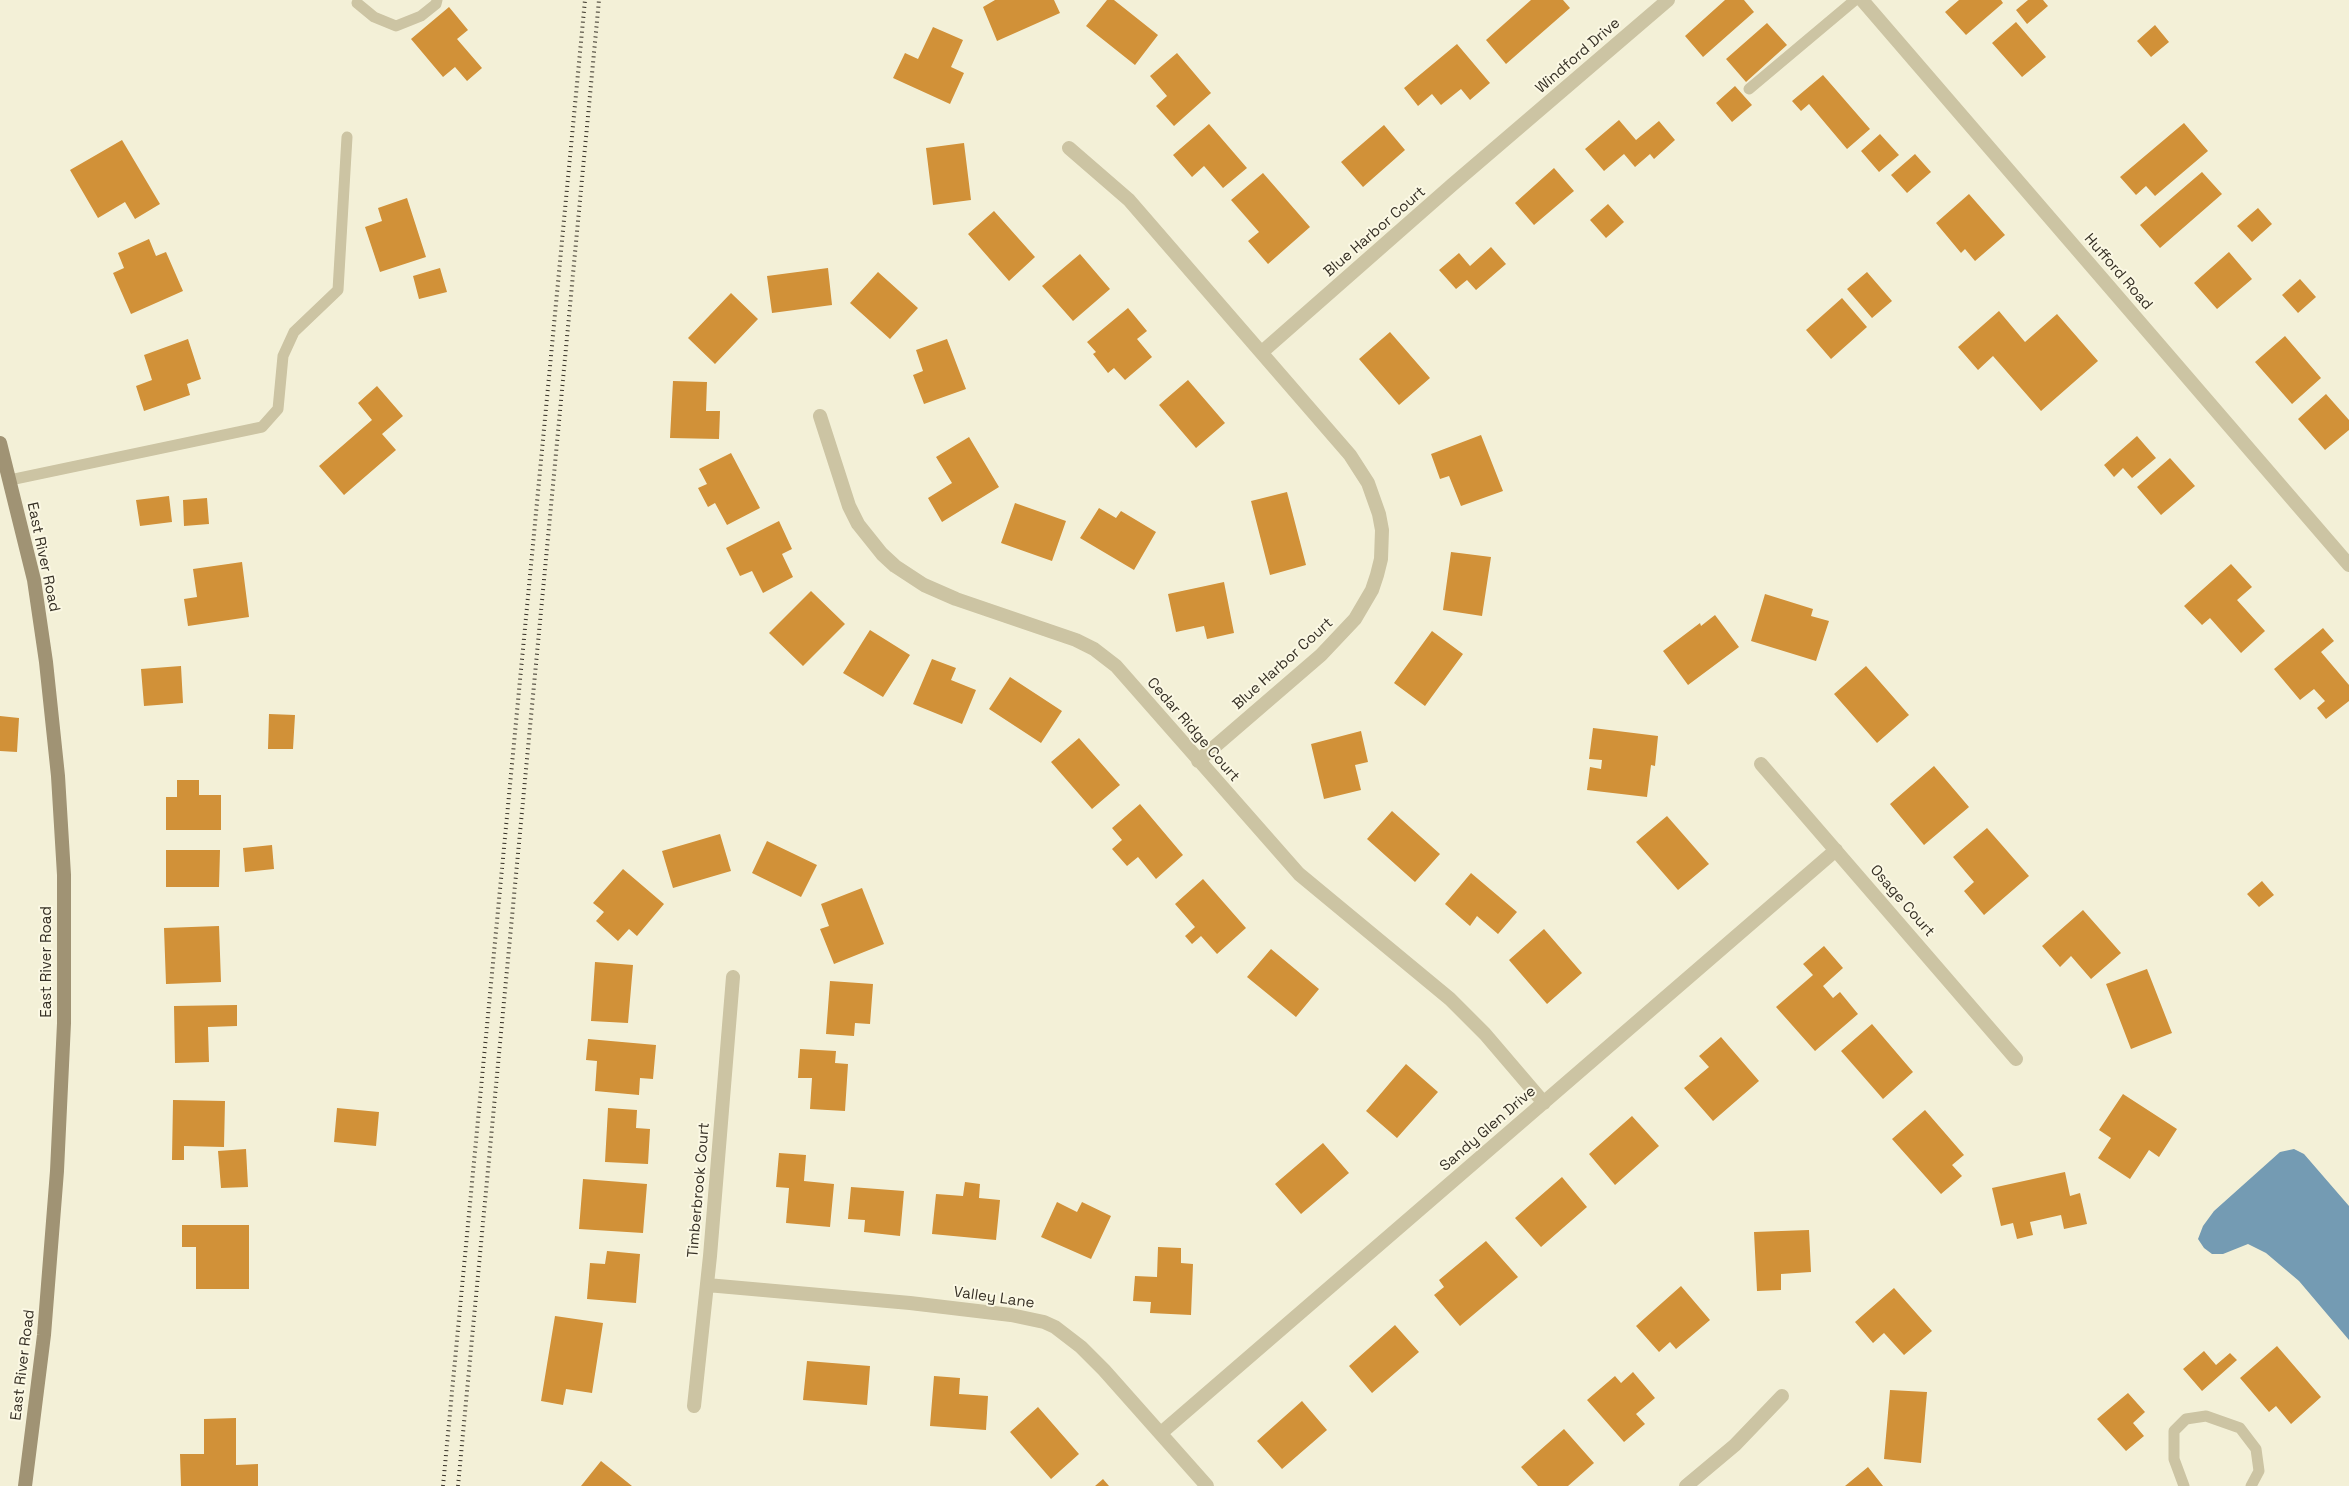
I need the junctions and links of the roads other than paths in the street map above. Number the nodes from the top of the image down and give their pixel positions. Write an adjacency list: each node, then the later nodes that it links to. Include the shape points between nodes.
1 (436, 0): 5 (lane, via 436,4 421,16 396,26 374,17)
2 (1668, 0): 7 (street, Windford Drive)
3 (1855, 0): 6 (lane)
4 (1862, 0): 14 (street, Hufford Road)
5 (357, 1)
6 (1749, 89)
7 (1510, 136): 10 (street, Blue Harbor Court)
8 (347, 137): 13 (lane, via 338,290 294,332 282,356 278,409 262,427)
9 (1069, 148): 10 (street, Blue Harbor Court, via 1129,200)
10 (1262, 352): 15 (street, Blue Harbor Court, via 1350,455 1368,483 1381,522 1381,559 1368,598 1345,631)
11 (820, 416): 15 (street, Cedar Ridge Court, via 849,506 867,535 895,566 924,585 956,599 1094,649 1116,666)
12 (0, 443): 13 (main road, East River Road)
13 (10, 480): 25 (main road, East River Road, via 34,580 46,662 64,875 64,1023 57,1171 44,1335)
14 (2349, 566)
15 (1198, 761): 20 (street, Cedar Ridge Court, via 1299,874 1450,999)
16 (1761, 764): 17 (street, Osage Court)
17 (1836, 850): 19 (street, Osage Court); 20 (street, Sandy Glen Drive)
18 (733, 977): 21 (street, Timberbrook Court)
19 (2016, 1059)
20 (1544, 1103): 24 (street, Sandy Glen Drive)
21 (707, 1285): 23 (street, Timberbrook Court); 24 (street, Valley Lane, via 910,1303 1044,1322 1081,1347)
22 (1782, 1396): 27 (street, via 1735,1445)
23 (694, 1406)
24 (1161, 1433): 26 (street, Valley Lane)
25 (25, 1486)
26 (1207, 1486)
27 (1686, 1486)
28 (2184, 1486): 29 (lane, via 2174,1459 2174,1431 2186,1418 2206,1416 2240,1428 2256,1449 2259,1471)
29 (2251, 1486)

